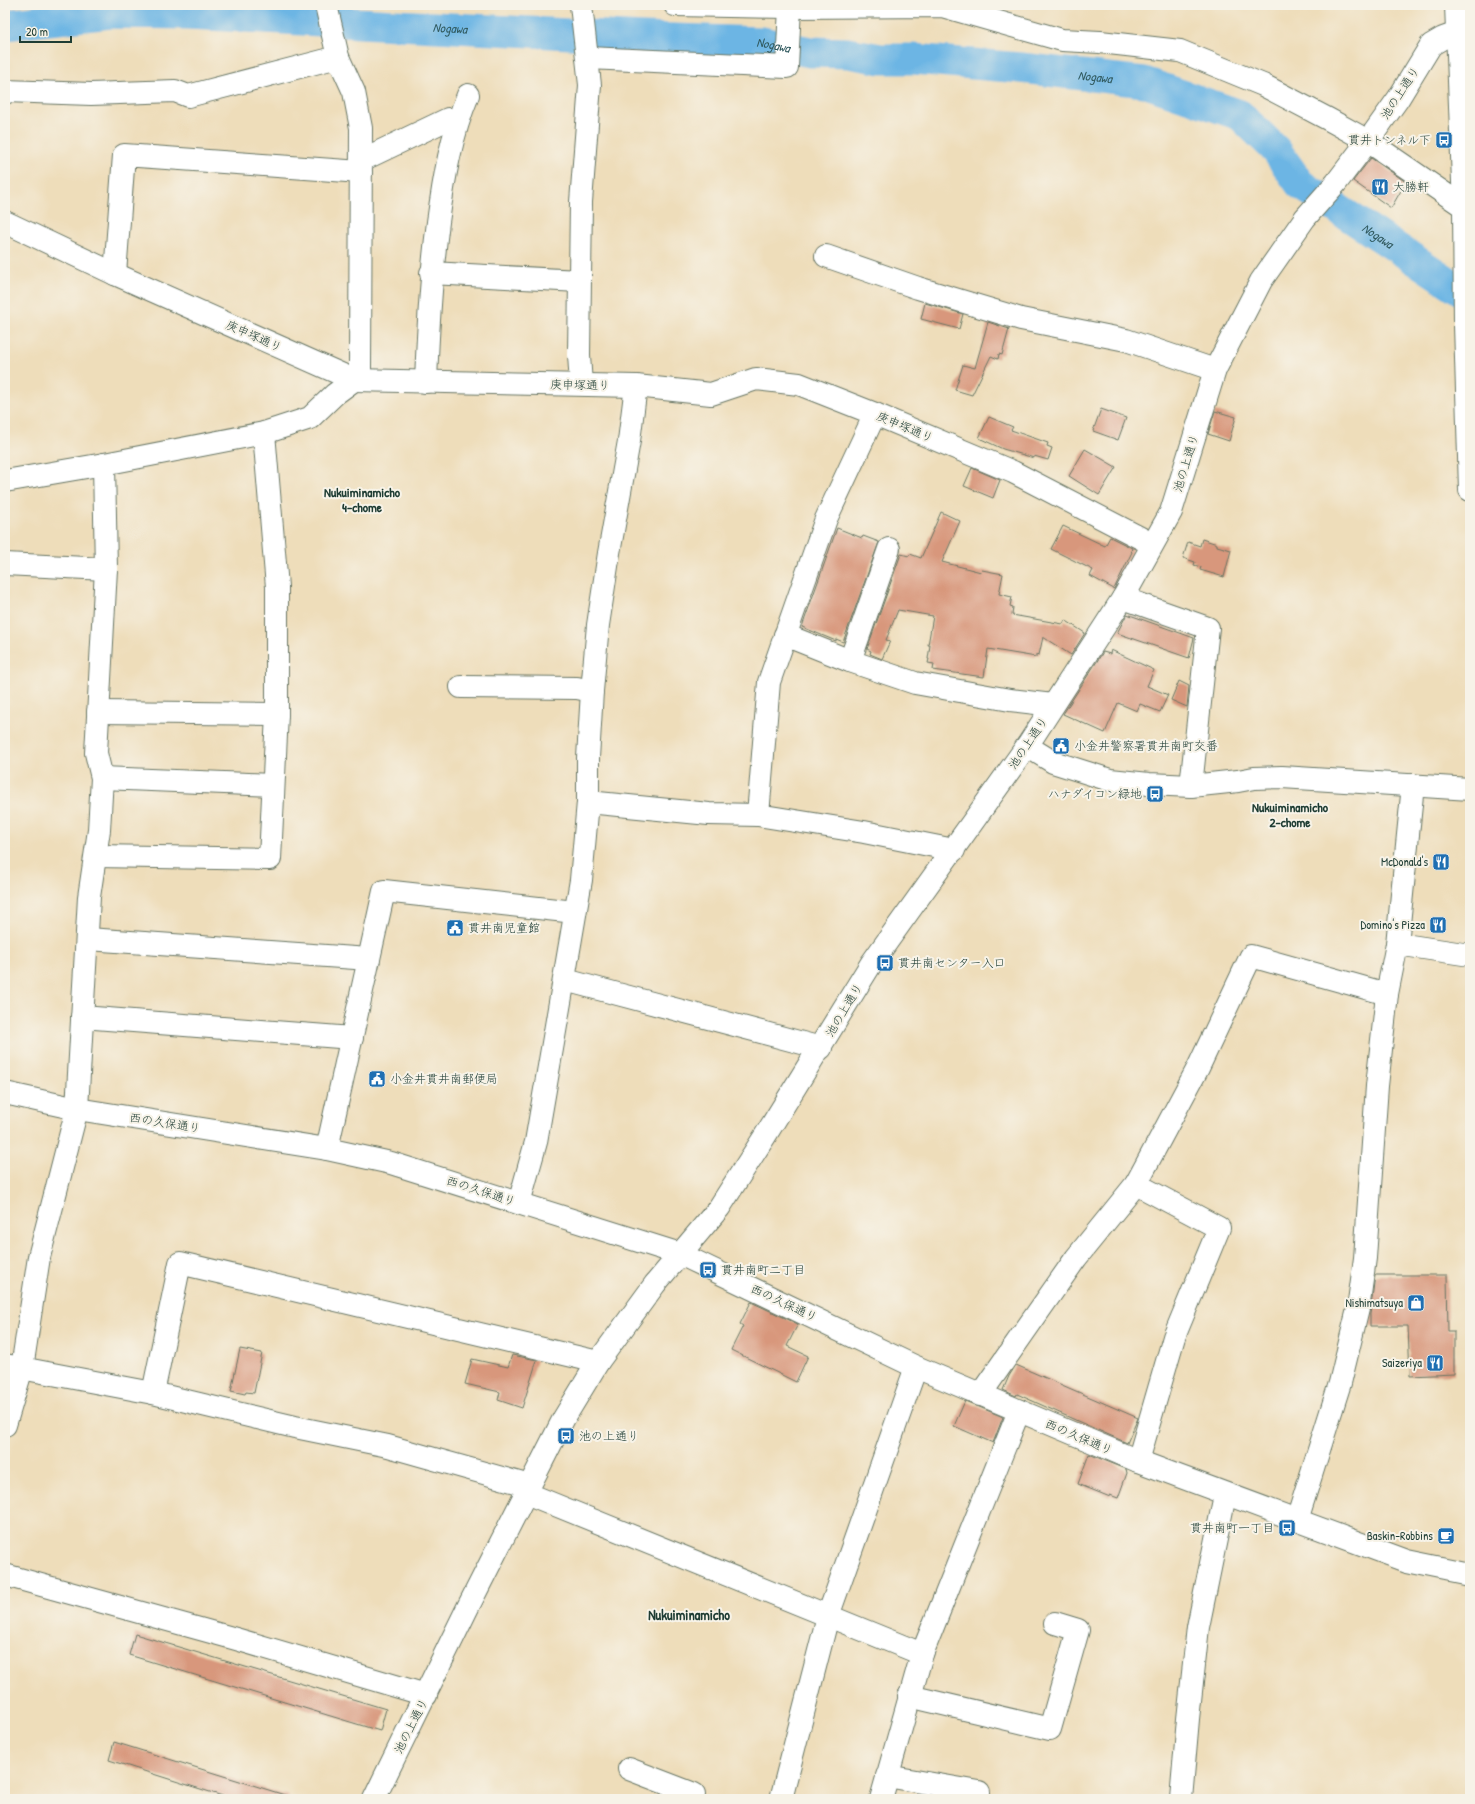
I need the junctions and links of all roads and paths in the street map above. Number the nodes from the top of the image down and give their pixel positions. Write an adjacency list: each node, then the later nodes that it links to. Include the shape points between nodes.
1 (326, 5): 7 (street)
2 (581, 5): 8 (street)
3 (675, 5): 5 (street)
4 (1456, 5): 6 (street)
5 (790, 7): 8 (street, via 787,67); 12 (street, via 942,6 1062,40 1180,51 1263,85)
6 (1457, 33): 12 (street, 池の上通り, via 1431,46); 14 (street)
7 (335, 47): 9 (street, via 188,96 175,91 91,94); 13 (street, via 354,92 361,128)
8 (588, 58): 19 (street, via 590,85 581,202)
9 (5, 93)
10 (468, 95): 11 (street)
11 (457, 121): 13 (street, via 448,119); 17 (street, via 443,180)
12 (1368, 141): 14 (street); 20 (street, 池の上通り, via 1305,218 1261,281)
13 (362, 166): 18 (street, via 124,155); 21 (street, via 360,369)
14 (1467, 209): 29 (street, via 1464,265)
15 (5, 222): 18 (street, 庚申塚通り)
16 (826, 256): 20 (street, via 918,288 1021,319 1126,340)
17 (431, 273): 19 (street); 22 (street)
18 (115, 274): 21 (street, 庚申塚通り)
19 (579, 280): 23 (street)
20 (1215, 370): 30 (street, 池の上通り, via 1171,512)
21 (354, 380): 22 (street, 庚申塚通り); 26 (street, via 310,418)
22 (426, 382): 23 (street, 庚申塚通り)
23 (581, 384): 24 (street, 庚申塚通り)
24 (636, 386): 25 (street, 庚申塚通り, via 710,394 756,379 799,384); 38 (street, via 598,626)
25 (875, 414): 30 (street, 庚申塚通り, via 1013,472); 35 (street, via 826,519)
26 (264, 433): 27 (street); 41 (street, via 277,587)
27 (104, 464): 28 (street); 33 (street)
28 (5, 481)
29 (1470, 490)
30 (1152, 544): 34 (street, 池の上通り)
31 (889, 549): 36 (street)
32 (5, 564): 33 (street)
33 (106, 569): 40 (street)
34 (1123, 598): 39 (street, 池の上通り); 46 (street, via 1208,628)
35 (785, 635): 36 (street); 49 (street, via 769,682)
36 (850, 661): 39 (street, via 916,683)
37 (461, 686): 38 (street)
38 (592, 690): 48 (street)
39 (1053, 705): 42 (street, 池の上通り)
40 (98, 712): 41 (street); 43 (street, via 96,753)
41 (277, 714): 44 (street)
42 (1027, 746): 46 (street, via 1053,762 1110,780); 50 (street, 池の上通り)
43 (102, 778): 44 (street); 51 (street)
44 (273, 785): 51 (street, via 270,859)
45 (1413, 785): 46 (street, via 1282,777); 47 (street); 54 (street)
46 (1191, 786)
47 (1470, 789)
48 (588, 802): 49 (street, via 709,814); 52 (street, via 581,880)
49 (758, 815): 50 (street)
50 (954, 850): 61 (street, 池の上通り, via 871,964)
51 (96, 856): 53 (street, via 89,898)
52 (575, 912): 56 (street, via 384,891); 57 (street)
53 (88, 939): 56 (street); 59 (street)
54 (1397, 944): 55 (street); 58 (street)
55 (1470, 956)
56 (369, 958): 60 (street)
57 (565, 980): 61 (street); 66 (street, via 536,1142)
58 (1387, 994): 65 (street, via 1251,956 1198,1068); 78 (street, via 1373,1137 1365,1258 1358,1309 1340,1383)
59 (82, 1017): 60 (street); 63 (street)
60 (352, 1038): 64 (street)
61 (820, 1048): 67 (street, 池の上通り, via 719,1208)
62 (5, 1094): 63 (street, 西の久保通り)
63 (77, 1109): 64 (street, 西の久保通り); 69 (street)
64 (327, 1149): 66 (street, 西の久保通り, via 391,1163)
65 (1136, 1184): 72 (street, via 1076,1258); 75 (street, via 1219,1228 1174,1337)
66 (519, 1203): 67 (street, 西の久保通り)
67 (680, 1254): 68 (street, 池の上通り); 70 (street, 西の久保通り)
68 (598, 1362): 71 (street, via 180,1264); 76 (street, 池の上通り, via 564,1418)
69 (13, 1366): 71 (street); 74 (street)
70 (916, 1367): 72 (street, 西の久保通り); 81 (street)
71 (153, 1394): 76 (street, via 388,1446)
72 (980, 1395): 73 (street, 西の久保通り)
73 (1019, 1411): 75 (street, 西の久保通り); 83 (street)
74 (5, 1425)
75 (1138, 1461): 77 (street, 西の久保通り)
76 (528, 1489): 81 (street); 84 (street, 池の上通り)
77 (1225, 1495): 78 (street, 西の久保通り); 93 (street, via 1198,1627)
78 (1297, 1520): 79 (street, 西の久保通り, via 1407,1561)
79 (1470, 1574)
80 (5, 1575): 84 (street)
81 (828, 1616): 83 (street); 90 (street)
82 (1055, 1623): 85 (street, via 1078,1630 1050,1729)
83 (922, 1654): 85 (street)
84 (426, 1695): 88 (street, 池の上通り)
85 (909, 1696): 87 (street)
86 (630, 1769): 89 (street, via 694,1794)
87 (888, 1776): 91 (street); 92 (street, via 979,1792)
88 (374, 1799)
89 (693, 1799)
90 (781, 1799)
91 (881, 1799)
92 (978, 1799)
93 (1181, 1799)

